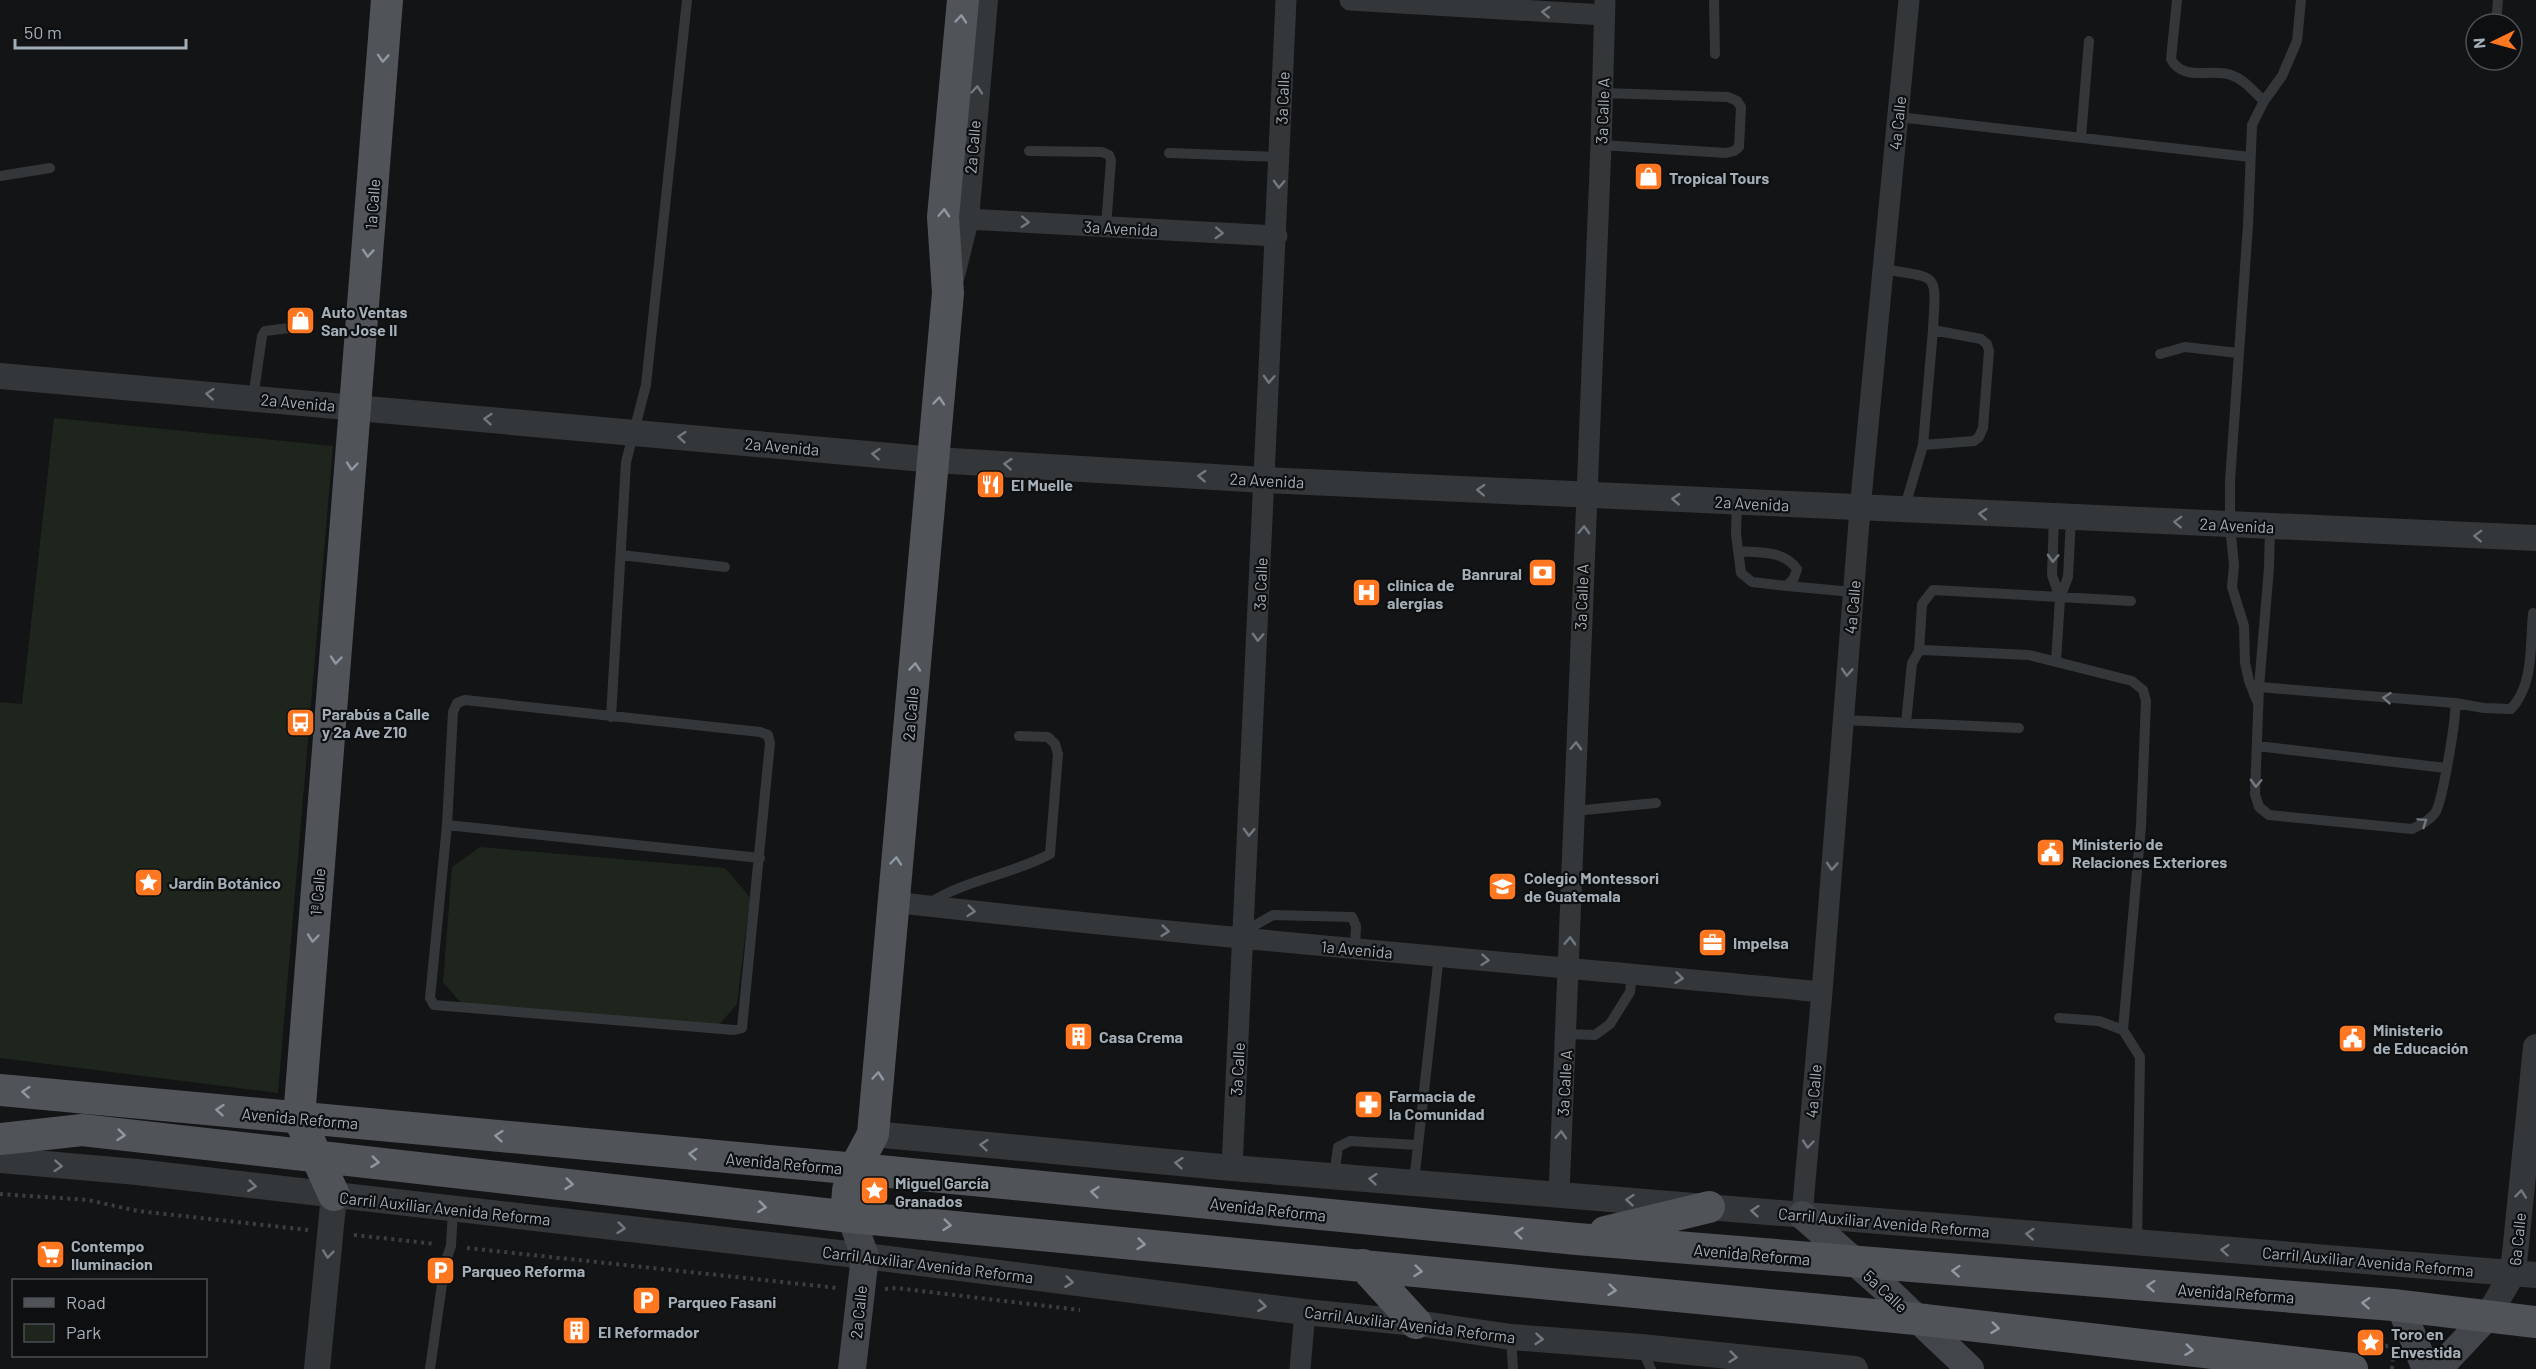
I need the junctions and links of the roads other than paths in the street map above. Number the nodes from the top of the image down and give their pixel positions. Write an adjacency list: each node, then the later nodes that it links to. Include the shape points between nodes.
1 (387, 0): 36 (main road, 1a Calle, one-way to 36)
2 (687, 0): 37 (lane, via 646,385)
3 (963, 0): 29 (main road, 2a Calle, one-way to 3, via 943,217)
4 (985, 0): 25 (street, 2a Calle, one-way to 4)
5 (1287, 0): 21 (street, 3a Calle)
6 (1350, 0): 11 (street, one-way to 6)
7 (1714, 0): 13 (lane)
8 (1909, 0): 16 (street, 4a Calle)
9 (2177, 0): 15 (lane, via 2171,59 2175,67 2184,73 2228,74)
10 (2301, 0): 15 (lane, via 2296,41 2282,76)
11 (1604, 8): 14 (street, 3a Calle A)
12 (2089, 41): 17 (lane)
13 (1715, 54)
14 (1603, 93): 18 (street, 3a Calle A); 18 (lane, via 1728,98 1742,107 1738,147 1734,151)
15 (2264, 101): 22 (lane, via 2252,125)
16 (1898, 117): 17 (lane); 28 (street, 4a Calle)
17 (2081, 137): 22 (lane)
18 (1601, 145): 41 (street, 3a Calle A)
19 (1029, 151): 26 (lane, via 1109,154)
20 (1169, 153): 21 (lane)
21 (1280, 157): 27 (street, 3a Calle, one-way to 27)
22 (2250, 158): 32 (lane)
23 (50, 168): 24 (lane)
24 (0, 177)
25 (966, 219): 26 (street, 3a Avenida, one-way to 26); 29 (street, 2a Calle)
26 (1106, 227): 27 (street, 3a Avenida, one-way to 27)
27 (1277, 236): 40 (street, 3a Calle, one-way to 40)
28 (1883, 269): 31 (lane, via 1927,276 1933,282); 43 (street, 4a Calle)
29 (948, 293): 39 (main road, 2a Calle, one-way to 29)
30 (298, 327): 35 (lane, via 265,331)
31 (1933, 330): 38 (lane); 38 (lane, via 1982,339 1987,344 1983,428 1974,441)
32 (2238, 352): 33 (lane, via 2185,347); 46 (lane)
33 (2160, 354)
34 (0, 376): 35 (street, 2a Avenida, one-way to 34)
35 (253, 398): 36 (street, 2a Avenida)
36 (356, 407): 37 (street, 2a Avenida, one-way to 36); 86 (main road, 1ª Calle, one-way to 86)
37 (633, 432): 39 (street, 2a Avenida, one-way to 37); 50 (lane, via 626,462)
38 (1923, 445): 44 (lane)
39 (935, 460): 40 (street, 2a Avenida, one-way to 39); 73 (main road, 2a Calle, one-way to 39)
40 (1264, 480): 41 (street, 2a Avenida, one-way to 40); 75 (street, 3a Calle, one-way to 75)
41 (1585, 495): 42 (street, 2a Avenida, one-way to 41); 70 (street, 3a Calle A, one-way to 41)
42 (1737, 502): 43 (street, 2a Avenida); 49 (lane)
43 (1860, 509): 44 (street, 2a Avenida); 53 (street, 4a Calle)
44 (1904, 510): 45 (street, 2a Avenida, one-way to 44)
45 (2063, 518): 46 (street, 2a Avenida, one-way to 45); 54 (lane, via 2068,577); 54 (lane, one-way to 54, via 2052,575)
46 (2230, 525): 47 (street, 2a Avenida); 61 (lane, via 2232,587 2244,626 2248,681)
47 (2270, 527): 48 (street, 2a Avenida, one-way to 47); 59 (lane)
48 (2536, 538)
49 (1738, 551): 52 (lane, via 1741,573 1752,582); 52 (lane, via 1791,560 1797,569)
50 (621, 555): 51 (lane); 62 (lane)
51 (725, 567)
52 (1787, 586): 53 (lane)
53 (1853, 592): 63 (street, 4a Calle, one-way to 63)
54 (2060, 598): 55 (lane); 57 (lane, via 1933,590 1922,604); 58 (lane)
55 (2131, 601)
56 (2534, 613): 60 (lane, via 2526,684 2511,709)
57 (1919, 651): 58 (lane, via 2022,655); 64 (lane, via 1912,663)
58 (2056, 662): 82 (lane, via 2132,681 2143,690 2141,826)
59 (2259, 687): 60 (lane, one-way to 59); 61 (lane)
60 (2455, 703): 68 (lane)
61 (2258, 704): 67 (lane)
62 (611, 717): 71 (lane, via 457,702 453,712); 72 (lane, via 768,735)
63 (1843, 720): 64 (lane); 80 (street, 4a Calle, one-way to 80)
64 (1906, 723): 65 (lane)
65 (2019, 728)
66 (1018, 736): 74 (lane, via 1048,737 1058,754 1050,854 949,891)
67 (2257, 746): 68 (lane); 68 (lane, one-way to 68, via 2255,794 2259,807 2269,815 2412,829 2436,812)
68 (2446, 768)
69 (1656, 803): 70 (lane)
70 (1574, 811): 78 (street, 3a Calle A, one-way to 70)
71 (447, 825): 72 (lane); 72 (lane, via 430,998 434,1005 742,1028)
72 (760, 858)
73 (892, 902): 74 (street, 1a Avenida); 87 (main road, 2a Calle, one-way to 73)
74 (926, 906): 75 (street, 1a Avenida, one-way to 75)
75 (1245, 935): 76 (street, 1a Avenida); 76 (lane, via 1273,915 1352,917 1356,926); 92 (street, 3a Calle)
76 (1355, 948): 77 (street, 1a Avenida)
77 (1439, 955): 78 (street, 1a Avenida, one-way to 78); 89 (lane)
78 (1569, 968): 79 (street, 1a Avenida); 83 (street, 3a Calle A)
79 (1632, 974): 80 (street, 1a Avenida, one-way to 80); 83 (lane, via 1630,992 1610,1024 1595,1035)
80 (1822, 992): 101 (street, 4a Calle, one-way to 101)
81 (2059, 1018): 82 (lane, via 2099,1021)
82 (2123, 1030): 105 (lane, via 2140,1057)
83 (1566, 1034): 97 (street, 3a Calle A, one-way to 83)
84 (2536, 1047): 109 (street, 6a Calle, one-way to 84)
85 (0, 1090): 86 (main road, Avenida Reforma, one-way to 85)
86 (299, 1118): 90 (main road, 1ª Calle); 93 (main road, Avenida Reforma, one-way to 86)
87 (873, 1134): 92 (street, Carril Auxiliar Avenida Reforma, one-way to 87); 93 (main road, 2a Calle); 94 (main road, 2a Calle)
88 (0, 1139): 90 (main road, one-way to 90, via 82,1130)
89 (1418, 1145): 95 (lane, via 1343,1143 1338,1147); 96 (lane)
90 (317, 1156): 98 (main road, 1ª Calle); 102 (main road, one-way to 102)
91 (0, 1160): 98 (street, Carril Auxiliar Avenida Reforma, one-way to 98)
92 (1232, 1168): 95 (street, Carril Auxiliar Avenida Reforma)
93 (856, 1170): 94 (main road, Avenida Reforma); 102 (main road, 2a Calle, via 846,1197)
94 (890, 1172): 103 (main road, 2a Calle, via 897,1193); 104 (main road, Avenida Reforma, one-way to 94)
95 (1334, 1176): 96 (street, Carril Auxiliar Avenida Reforma, one-way to 95)
96 (1414, 1182): 97 (street, Carril Auxiliar Avenida Reforma)
97 (1559, 1194): 99 (street, Carril Auxiliar Avenida Reforma, one-way to 97)
98 (334, 1195): 100 (street, Carril Auxiliar Avenida Reforma); 118 (street, 1ª Calle, one-way to 118)
99 (1709, 1207): 101 (street, Carril Auxiliar Avenida Reforma, one-way to 99); 104 (main road)
100 (453, 1209): 106 (street, Carril Auxiliar Avenida Reforma, one-way to 106); 119 (lane)
101 (1802, 1215): 105 (street, Carril Auxiliar Avenida Reforma, one-way to 101); 107 (main road, 5a Calle)
102 (851, 1217): 103 (main road); 106 (main road, 2a Calle)
103 (888, 1219): 106 (main road, 2a Calle); 108 (main road, one-way to 108)
104 (1577, 1239): 107 (main road, Avenida Reforma)
105 (2137, 1243): 109 (street, Carril Auxiliar Avenida Reforma, one-way to 105)
106 (865, 1256): 111 (street, Carril Auxiliar Avenida Reforma, one-way to 111); 120 (main road, 2a Calle)
107 (1856, 1263): 110 (main road, Avenida Reforma, one-way to 107); 113 (main road, 5a Calle)
108 (1363, 1265): 113 (main road, one-way to 113); 115 (main road)
109 (2525, 1274): 112 (street, 6a Calle)
110 (2400, 1306): 112 (main road, Avenida Reforma); 126 (main road)
111 (1305, 1312): 115 (street, Carril Auxiliar Avenida Reforma); 121 (street)
112 (2487, 1317): 114 (main road, Avenida Reforma); 127 (main road, 6a Calle)
113 (1916, 1319): 124 (main road, 5a Calle); 125 (main road, one-way to 125)
114 (2536, 1322)
115 (1416, 1323): 116 (street, Carril Auxiliar Avenida Reforma)
116 (1511, 1337): 117 (street, Carril Auxiliar Avenida Reforma, one-way to 117); 122 (lane)
117 (1646, 1358): 123 (street, Carril Auxiliar Avenida Reforma, one-way to 123, via 1699,1357)
118 (317, 1369)
119 (430, 1369)
120 (852, 1369)
121 (1300, 1369)
122 (1513, 1369)
123 (1844, 1369)
124 (1970, 1369)
125 (2352, 1369)
126 (2426, 1369)
127 (2438, 1369)

